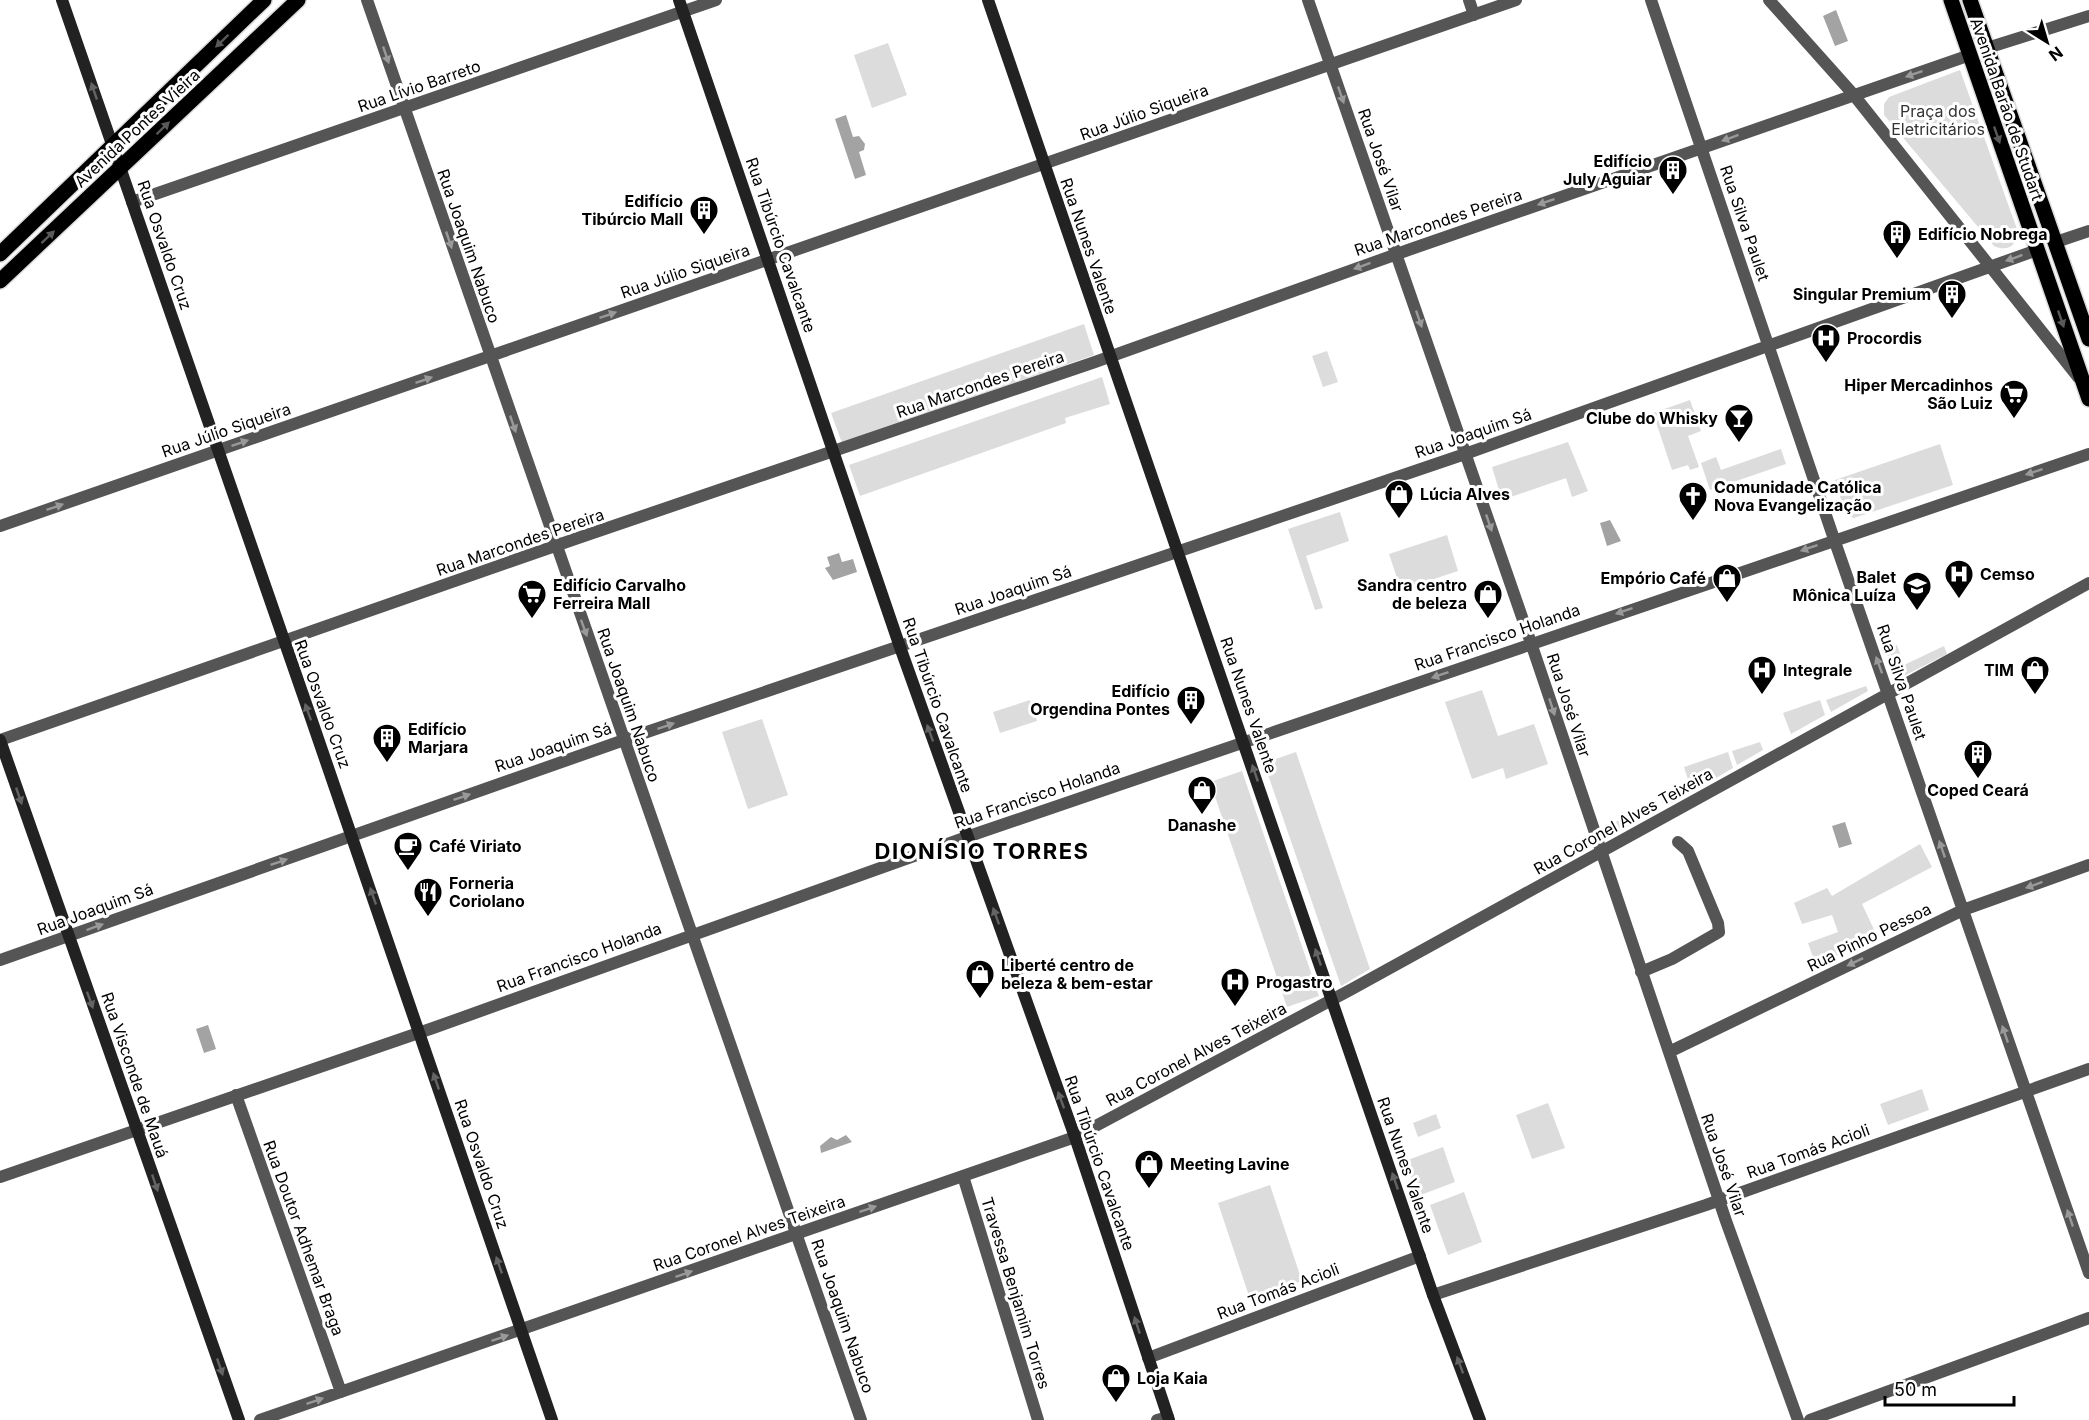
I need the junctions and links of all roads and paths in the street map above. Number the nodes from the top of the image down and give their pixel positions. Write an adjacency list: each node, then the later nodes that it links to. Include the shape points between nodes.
1 (63, 0): 22 (street, Rua Osvaldo Cruz, one-way to 1)
2 (264, 0): 22 (main road, Avenida Pontes Vieira, one-way to 22)
3 (298, 0): 25 (main road, Avenida Pontes Vieira, one-way to 3)
4 (367, 0): 21 (street, Rua Joaquim Nabuco, one-way to 21)
5 (716, 0): 14 (street, Rua Lívio Barreto)
6 (988, 0): 24 (street, Rua Nunes Valente)
7 (1308, 0): 19 (street, Rua José Vilar)
8 (1469, 0): 15 (street)
9 (1516, 0): 15 (street, Rua Júlio Siqueira)
10 (1651, 0): 23 (street, Rua Silva Paulet)
11 (1769, 0): 20 (street)
12 (1951, 0): 18 (main road, Avenida Barão de Studart)
13 (1970, 0): 17 (main road, Avenida Barão de Studart)
14 (681, 5): 21 (street, Rua Lívio Barreto); 32 (street, Rua Tibúrcio Cavalcante)
15 (1474, 15): 19 (street, Rua Júlio Siqueira)
16 (2089, 16): 17 (street)
17 (1987, 48): 28 (main road, Avenida Barão de Studart)
18 (1970, 55): 20 (street, Rua Marcondes Pereira, one-way to 20); 29 (main road, Avenida Barão de Studart, one-way to 29)
19 (1329, 63): 24 (street, Rua Júlio Siqueira); 31 (street, Rua José Vilar, one-way to 31)
20 (1853, 94): 23 (street, Rua Marcondes Pereira, one-way to 23); 33 (street)
21 (405, 108): 26 (street, Rua Lívio Barreto); 37 (street, Rua Joaquim Nabuco, one-way to 37)
22 (113, 146): 25 (street, Rua Osvaldo Cruz); 30 (main road, Avenida Pontes Vieira)
23 (1702, 148): 31 (street, Rua Marcondes Pereira, one-way to 31); 36 (street, Rua Silva Paulet)
24 (1044, 165): 32 (street, Rua Júlio Siqueira); 38 (street, Rua Nunes Valente)
25 (121, 169): 26 (street, Rua Osvaldo Cruz); 34 (main road, Avenida Pontes Vieira, one-way to 25)
26 (132, 202): 41 (street, Rua Osvaldo Cruz)
27 (2089, 231): 28 (street)
28 (2056, 242): 35 (main road, Avenida Barão de Studart)
29 (2037, 250): 33 (street, Rua Joaquim Sá, one-way to 33); 39 (main road, Avenida Barão de Studart, one-way to 39)
30 (0, 254)
31 (1396, 254): 38 (street, Rua Marcondes Pereira, one-way to 38); 43 (street, Rua José Vilar, one-way to 43)
32 (768, 260): 37 (street, Rua Júlio Siqueira, one-way to 32); 42 (street, Rua Tibúrcio Cavalcante)
33 (1992, 266): 36 (street, Rua Joaquim Sá); 39 (street)
34 (0, 281)
35 (2089, 339)
36 (1769, 344): 43 (street, Rua Joaquim Sá); 46 (street, Rua Silva Paulet)
37 (489, 357): 41 (street, Rua Júlio Siqueira, one-way to 37); 47 (street, Rua Joaquim Nabuco, one-way to 47)
38 (1110, 357): 42 (street, Rua Marcondes Pereira); 48 (street, Rua Nunes Valente)
39 (2083, 383): 40 (main road, Avenida Barão de Studart)
40 (2089, 399)
41 (218, 450): 45 (street, Rua Júlio Siqueira, one-way to 41); 50 (street, Rua Osvaldo Cruz)
42 (834, 451): 47 (street, Rua Marcondes Pereira); 52 (street, Rua Tibúrcio Cavalcante)
43 (1465, 454): 48 (street, Rua Joaquim Sá); 51 (street, Rua José Vilar, one-way to 51)
44 (2089, 454): 46 (street, Rua Francisco Holanda, one-way to 46)
45 (0, 526)
46 (1834, 539): 51 (street, Rua Francisco Holanda, one-way to 51); 53 (street, Rua Silva Paulet, one-way to 46)
47 (556, 546): 50 (street, Rua Marcondes Pereira); 55 (street, Rua Joaquim Nabuco, one-way to 55)
48 (1179, 549): 52 (street, Rua Joaquim Sá); 56 (street, Rua Nunes Valente)
49 (2089, 583): 53 (street, Rua Coronel Alves Teixeira)
50 (283, 642): 54 (street, Rua Marcondes Pereira); 57 (street, Rua Osvaldo Cruz, one-way to 50)
51 (1531, 643): 56 (street, Rua Francisco Holanda, one-way to 56); 60 (street, Rua José Vilar, one-way to 60)
52 (900, 647): 55 (street, Rua Joaquim Sá, one-way to 52); 58 (street, Rua Tibúrcio Cavalcante, one-way to 52)
53 (1890, 695): 60 (street, Rua Coronel Alves Teixeira); 62 (street, Rua Silva Paulet, one-way to 53)
54 (0, 740): 64 (street, Rua Visconde de Mauá, one-way to 64)
55 (624, 740): 57 (street, Rua Joaquim Sá, one-way to 55); 63 (street, Rua Joaquim Nabuco)
56 (1244, 742): 58 (street, Rua Francisco Holanda); 67 (street, Rua Nunes Valente, one-way to 56)
57 (353, 835): 64 (street, Rua Joaquim Sá, one-way to 57); 68 (street, Rua Osvaldo Cruz, one-way to 57)
58 (967, 837): 63 (street, Rua Francisco Holanda); 74 (street, Rua Tibúrcio Cavalcante, one-way to 58)
59 (1678, 842): 66 (street, via 1688,851 1719,932 1672,960)
60 (1600, 852): 66 (street, Rua José Vilar); 67 (street, Rua Coronel Alves Teixeira)
61 (2089, 865): 62 (street, Rua Pinho Pessoa, one-way to 62)
62 (1963, 910): 69 (street, Rua Pinho Pessoa, one-way to 69); 71 (street, Rua Silva Paulet, one-way to 62)
63 (690, 934): 68 (street, Rua Francisco Holanda); 78 (street, Rua Joaquim Nabuco)
64 (68, 936): 65 (street, Rua Joaquim Sá); 73 (street, Rua Visconde de Mauá, one-way to 73)
65 (0, 960)
66 (1641, 972): 69 (street, Rua José Vilar)
67 (1332, 1000): 74 (street, Rua Coronel Alves Teixeira); 79 (street, Rua Nunes Valente, one-way to 67)
68 (420, 1033): 72 (street, Rua Francisco Holanda); 83 (street, Rua Osvaldo Cruz, one-way to 68)
69 (1669, 1052): 77 (street, Rua José Vilar)
70 (2089, 1069): 71 (street, Rua Tomás Acioli)
71 (2025, 1091): 77 (street, Rua Tomás Acioli); 80 (street, Rua Silva Paulet, one-way to 71)
72 (236, 1095): 73 (street, Rua Francisco Holanda); 85 (street, Rua Doutor Adhemar Braga)
73 (137, 1131): 76 (street, Rua Francisco Holanda); 87 (street, Rua Visconde de Mauá, one-way to 87)
74 (1075, 1137): 75 (street, Rua Coronel Alves Teixeira); 84 (street, Rua Tibúrcio Cavalcante, one-way to 74)
75 (963, 1176): 78 (street, Rua Coronel Alves Teixeira, one-way to 75); 91 (street, Travessa Benjamim Torres)
76 (0, 1177)
77 (1719, 1200): 81 (street, Rua Tomás Acioli); 93 (street, Rua José Vilar)
78 (797, 1234): 83 (street, Rua Coronel Alves Teixeira, one-way to 78); 90 (street, Rua Joaquim Nabuco)
79 (1420, 1256): 81 (street, Rua Nunes Valente); 84 (street, Rua Tomás Acioli)
80 (2089, 1273)
81 (1433, 1295): 92 (street, Rua Nunes Valente, one-way to 81)
82 (2089, 1318): 94 (street)
83 (522, 1330): 85 (street, Rua Coronel Alves Teixeira, one-way to 83); 89 (street, Rua Osvaldo Cruz)
84 (1148, 1358): 86 (street, Rua Tibúrcio Cavalcante)
85 (341, 1392): 88 (street, Rua Coronel Alves Teixeira, one-way to 85)
86 (1164, 1419)
87 (239, 1420)
88 (260, 1420)
89 (552, 1420)
90 (861, 1420)
91 (1038, 1420)
92 (1480, 1420)
93 (1798, 1420)
94 (1810, 1420)

